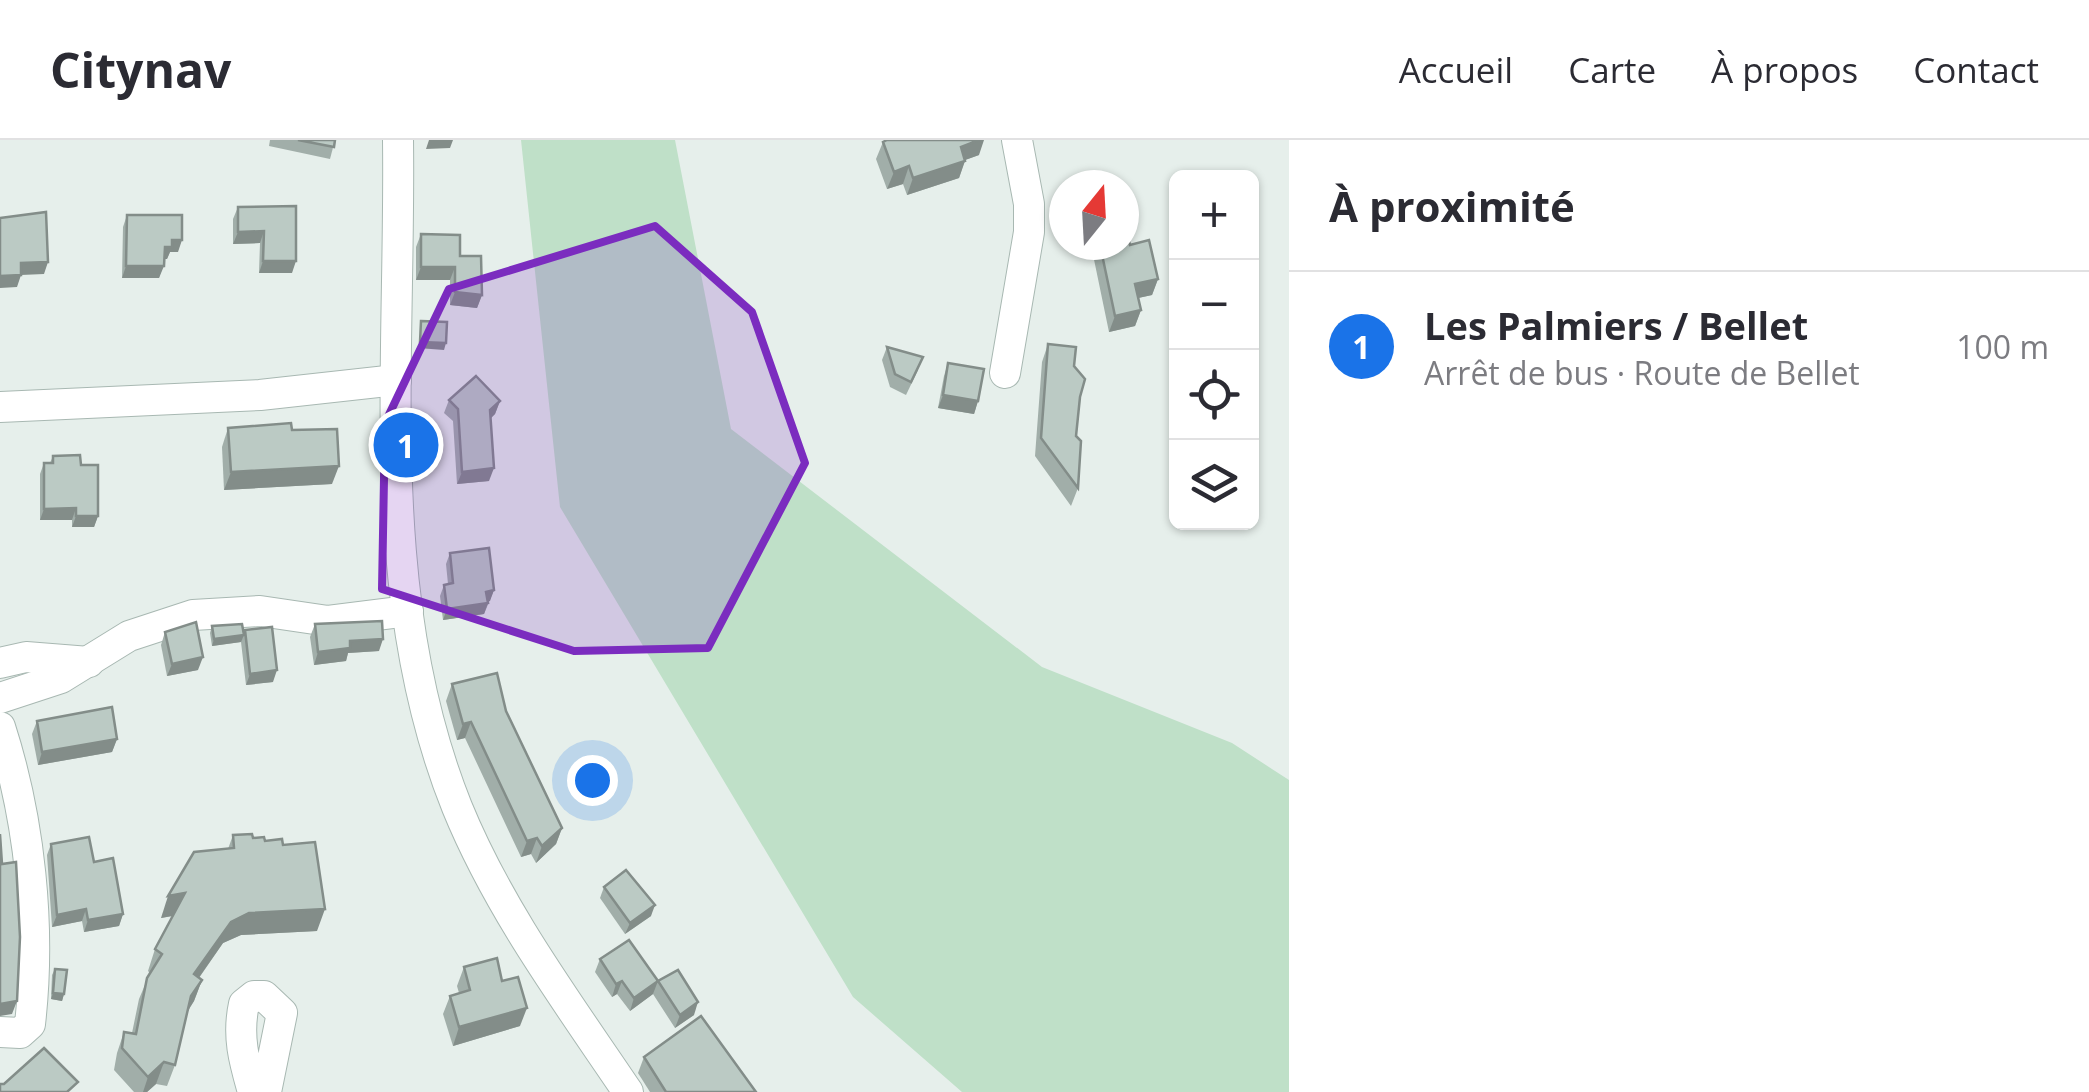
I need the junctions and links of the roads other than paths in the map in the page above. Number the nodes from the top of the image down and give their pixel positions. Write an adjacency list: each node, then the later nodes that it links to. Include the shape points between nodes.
1 (398, 140): 4 (street)
2 (1017, 140): 3 (street, via 1029,232)
3 (1005, 374)
4 (396, 380): 5 (street, via 260,396); 6 (street)
5 (0, 407)
6 (408, 611): 7 (street, via 328,620 260,611 193,615 129,636); 14 (street, via 434,741 490,877)
7 (88, 662): 8 (street, via 26,657); 9 (street)
8 (0, 663)
9 (0, 698)
10 (0, 726): 11 (street, via 23,834 36,973 30,1024 20,1032)
11 (0, 1032)
12 (253, 1092): 13 (street, via 240,1024 244,1004 264,996 282,1013)
13 (266, 1092)
14 (628, 1092)

